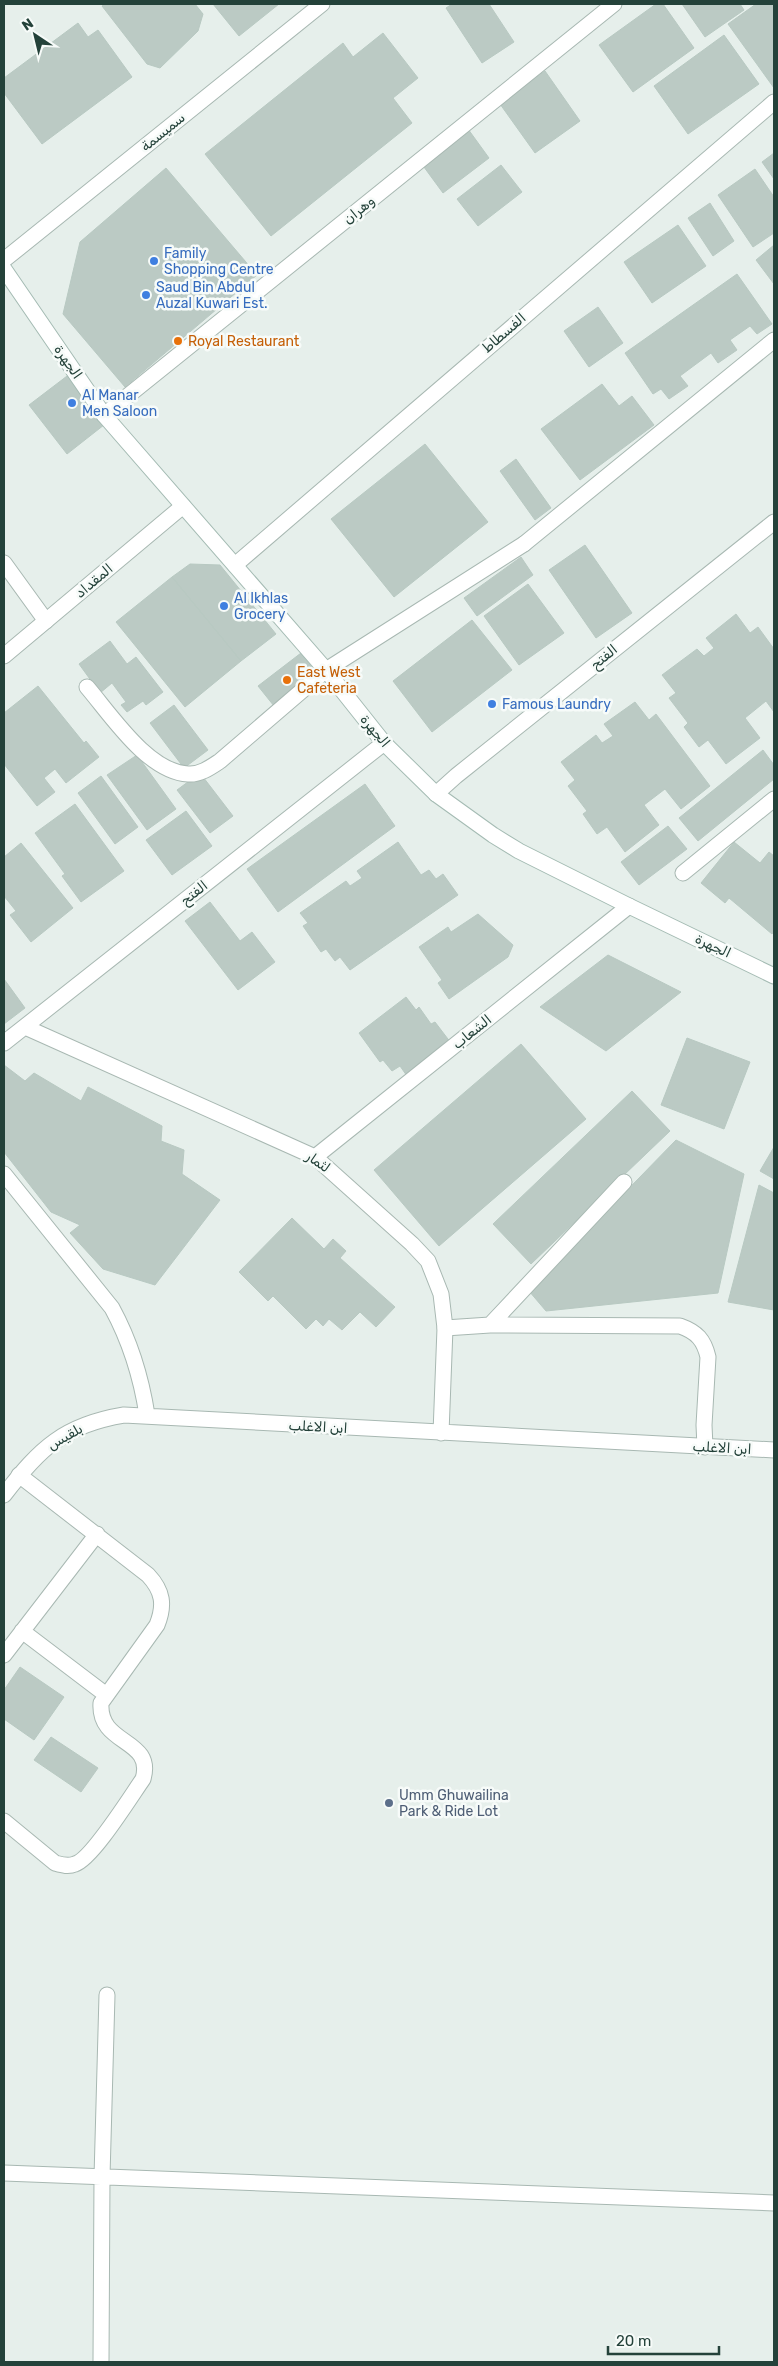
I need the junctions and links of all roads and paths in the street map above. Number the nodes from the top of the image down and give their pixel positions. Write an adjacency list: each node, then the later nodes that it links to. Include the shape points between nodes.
1 (322, 4): 4 (street, سميسمة)
2 (614, 4): 7 (street, وهران)
3 (774, 102): 11 (street, الفسطاط)
4 (4, 260)
5 (4, 270): 7 (street, الجهرة)
6 (774, 340): 14 (street, via 524,544)
7 (104, 415): 8 (street, الجهرة)
8 (183, 506): 11 (street, الجهرة); 12 (street, المقداد)
9 (774, 522): 17 (street, الفتح)
10 (4, 563): 12 (street)
11 (235, 565): 14 (street, الجهرة)
12 (46, 621): 13 (street, المقداد)
13 (4, 656)
14 (326, 670): 15 (street, via 220,761 206,770 189,774 171,770 153,760 130,739); 16 (street, الجهرة)
15 (87, 687)
16 (384, 743): 17 (street, الجهرة); 22 (street, الفتح)
17 (436, 794): 20 (street, الجهرة, via 510,846)
18 (774, 799): 19 (street)
19 (683, 873)
20 (629, 906): 21 (street, الجهرة); 24 (street, الشعاب)
21 (774, 976)
22 (25, 1027): 23 (street, الفتح); 24 (street, لثمار)
23 (4, 1043)
24 (315, 1157): 28 (street, لثمار, via 428,1261 441,1294)
25 (4, 1174): 29 (street, via 112,1308 136,1359)
26 (624, 1182): 27 (street)
27 (490, 1325): 28 (street); 31 (street, via 680,1326 691,1330 700,1336 708,1357)
28 (445, 1328): 30 (street, لثمار)
29 (147, 1415): 30 (street, ابن الاغلب); 33 (street, بلقيس, via 100,1419 77,1428 55,1440)
30 (441, 1433): 31 (street, ابن الاغلب)
31 (705, 1447): 32 (street, ابن الاغلب)
32 (774, 1450)
33 (19, 1475): 34 (street, بلقيس); 35 (street)
34 (4, 1495)
35 (97, 1534): 36 (street); 38 (street, via 148,1575 162,1598 162,1612 157,1625)
36 (22, 1631): 37 (street); 38 (street)
37 (4, 1655)
38 (106, 1694): 39 (street, via 100,1703 104,1724 141,1754 146,1771 144,1779 88,1855 74,1865 56,1862)
39 (4, 1821)
40 (107, 1995): 42 (street)
41 (4, 2173): 42 (street)
42 (102, 2177): 43 (street); 44 (street)
43 (774, 2203)
44 (101, 2362)

